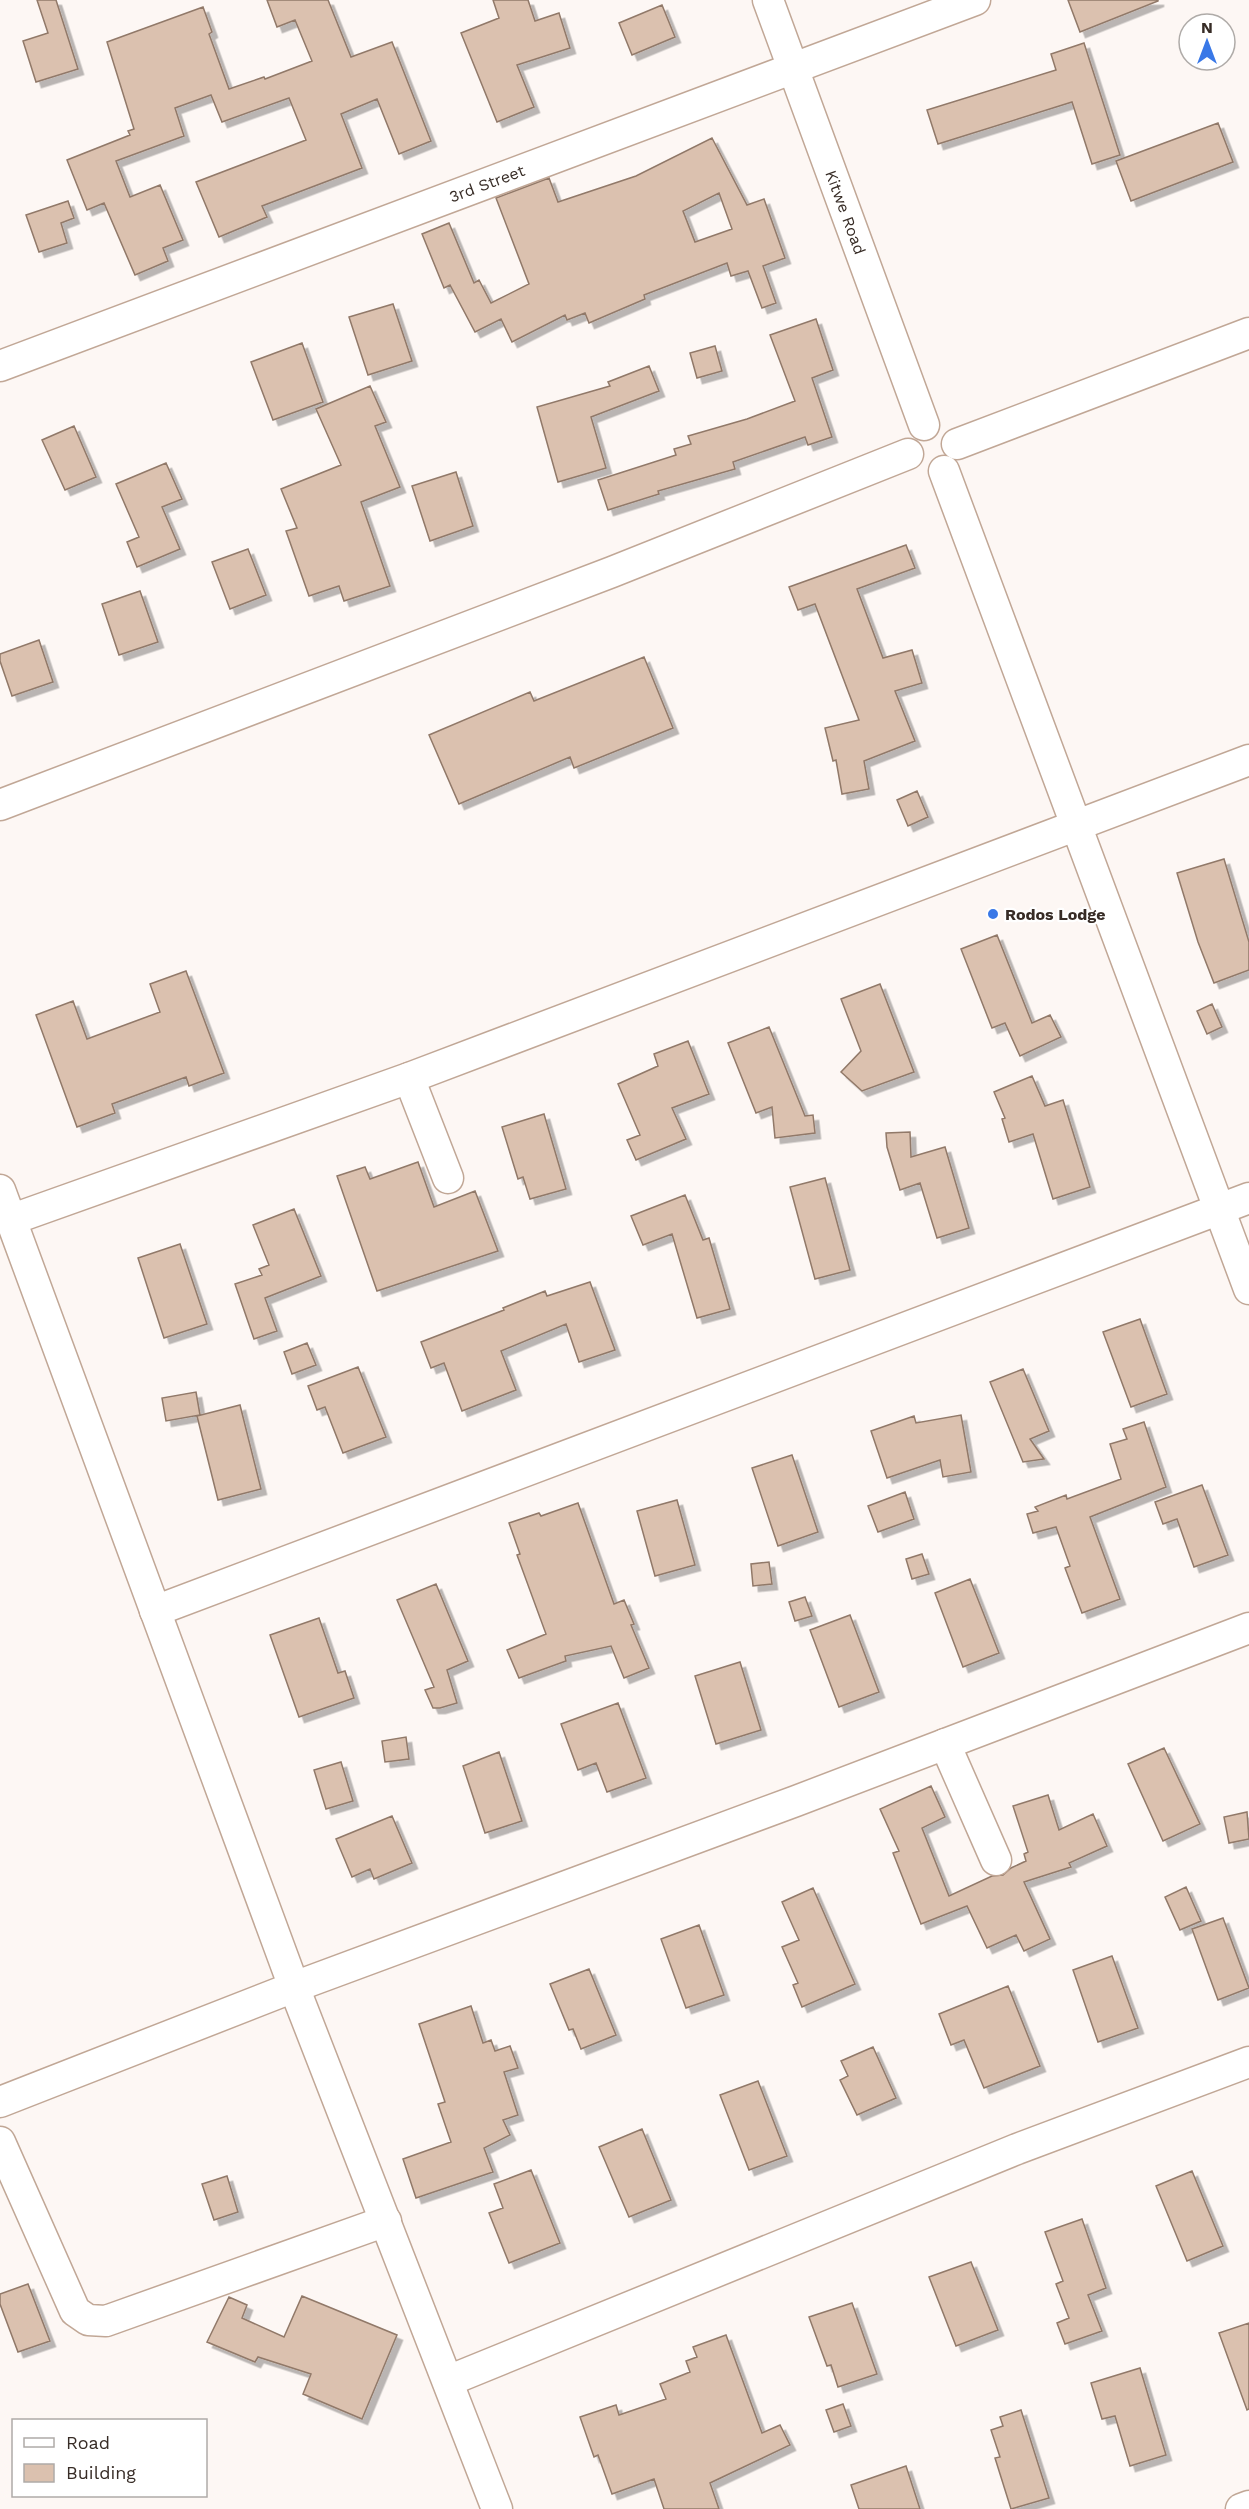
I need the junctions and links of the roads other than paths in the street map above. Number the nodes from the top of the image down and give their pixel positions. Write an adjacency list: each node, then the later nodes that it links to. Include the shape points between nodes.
1 (768, 0): 3 (street, Kitwe Road)
2 (975, 0): 3 (street, 3rd Street)
3 (793, 69): 5 (street, 3rd Street); 6 (street, Kitwe Road)
4 (1249, 333): 7 (street)
5 (0, 366)
6 (924, 425): 7 (street, via 949,429); 8 (street, via 911,436)
7 (957, 444): 9 (street, via 957,454)
8 (908, 454): 9 (street, via 918,469); 11 (street, via 612,572)
9 (944, 471): 12 (street)
10 (1249, 760): 12 (street)
11 (0, 805)
12 (1078, 825): 13 (street); 17 (street)
13 (409, 1078): 14 (street); 18 (street)
14 (448, 1178)
15 (0, 1190): 18 (street)
16 (1249, 1198): 17 (street)
17 (1220, 1210): 19 (street); 20 (street)
18 (10, 1220): 20 (street)
19 (1249, 1289)
20 (155, 1611): 24 (street)
21 (1249, 1628): 22 (street)
22 (945, 1744): 23 (street); 24 (street)
23 (996, 1860)
24 (294, 1987): 26 (street); 28 (street)
25 (1249, 2062): 29 (street, via 1006,2154)
26 (0, 2102)
27 (0, 2142): 28 (street, via 75,2311 88,2320 105,2321)
28 (386, 2221): 29 (street)
29 (448, 2381): 31 (street)
30 (1249, 2506): 32 (street)
31 (497, 2509)
32 (1242, 2509)

